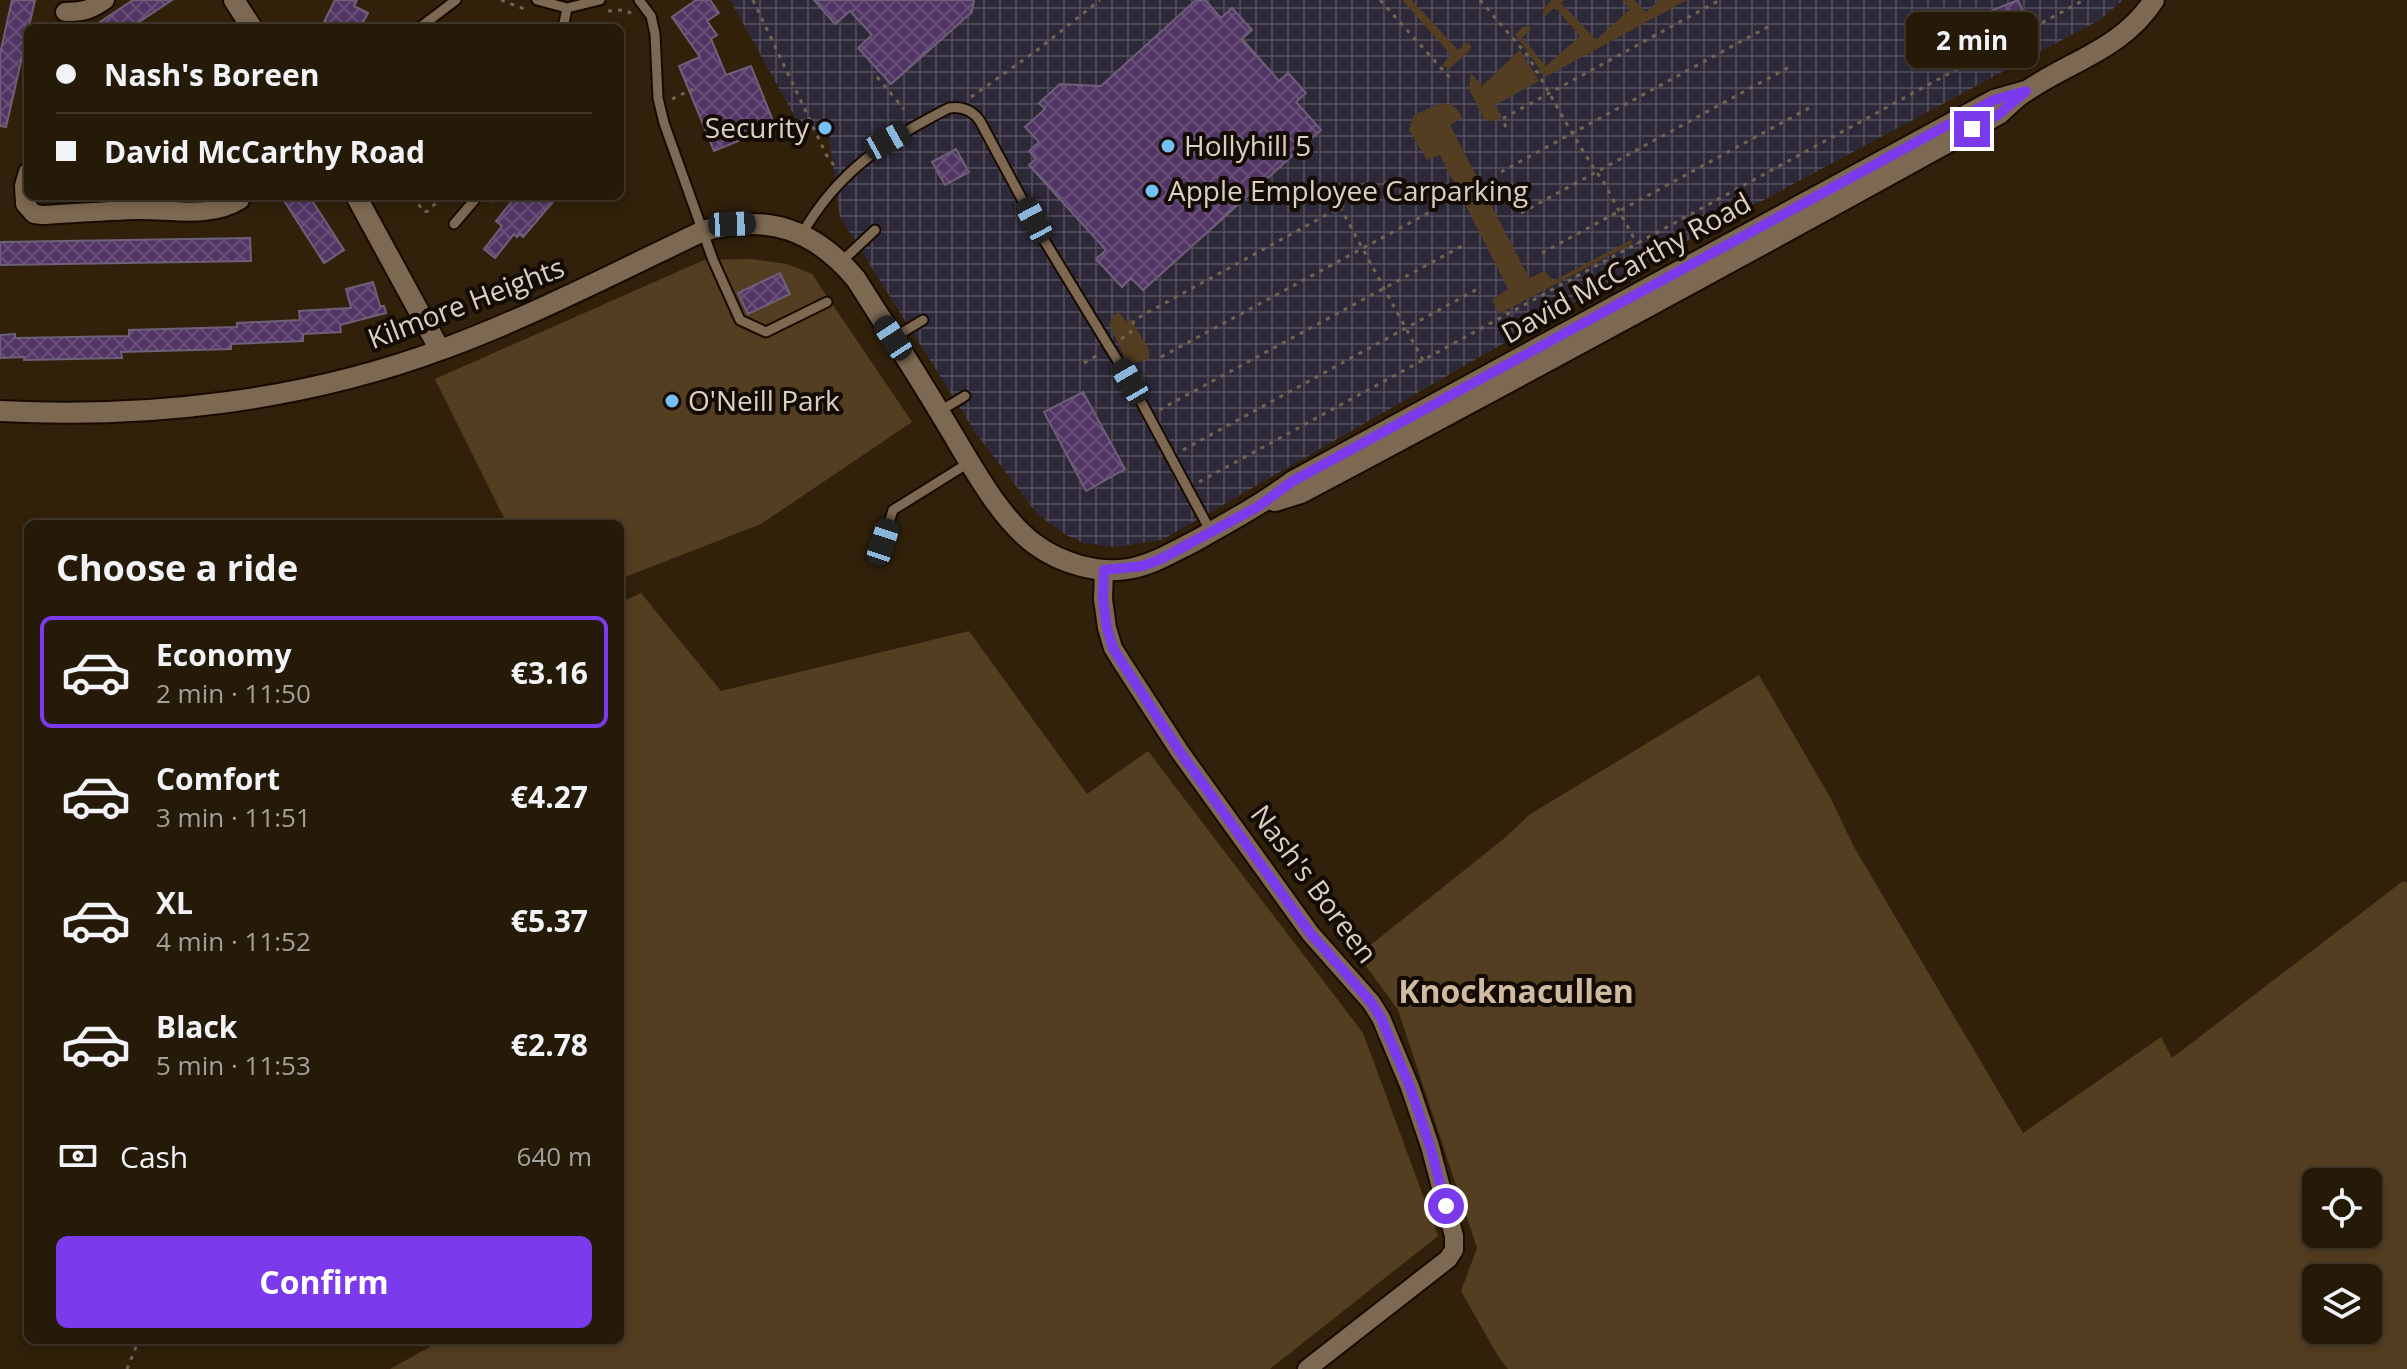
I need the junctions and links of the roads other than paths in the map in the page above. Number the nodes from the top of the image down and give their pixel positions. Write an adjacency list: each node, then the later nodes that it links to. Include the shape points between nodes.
1 (105, 0): 9 (street, via 92,9)
2 (234, 0): 10 (street)
3 (456, 0): 11 (lane)
4 (537, 0): 8 (lane)
5 (600, 0): 8 (lane)
6 (639, 0): 20 (lane, via 651,16 655,34 664,123)
7 (2154, 0): 31 (street, David McCarthy Road, via 2126,34 2026,91 1999,114 1301,493 1259,506)
8 (567, 8): 12 (lane)
9 (64, 13)
10 (249, 24)
11 (424, 24)
12 (564, 24)
13 (24, 200): 17 (street, via 34,214)
14 (240, 200): 17 (street, via 217,210)
15 (358, 200): 26 (street)
16 (475, 200): 18 (lane)
17 (138, 203)
18 (454, 224)
19 (875, 230): 22 (lane)
20 (703, 231): 21 (street, David McCarthy Road, via 749,224); 23 (lane, via 740,320 766,332); 26 (street, Kilmore Heights, via 523,317)
21 (802, 234): 22 (street, David McCarthy Road); 31 (lane, via 844,178 887,141 949,108 971,111 1111,347)
22 (841, 262): 25 (street, David McCarthy Road)
23 (827, 302)
24 (923, 320): 25 (lane)
25 (893, 338): 29 (street, David McCarthy Road)
26 (440, 350): 28 (street, Kilmore Heights, via 315,385 229,400 126,411)
27 (965, 396): 29 (lane)
28 (0, 411)
29 (939, 411): 30 (street, David McCarthy Road)
30 (970, 462): 32 (lane, via 893,510); 33 (street, David McCarthy Road, via 1012,523 1037,546 1058,558)
31 (1211, 532): 33 (street, David McCarthy Road, via 1142,566)
32 (883, 542)
33 (1104, 570): 34 (street, Nash's Boreen, via 1103,599 1113,648 1180,752 1310,933 1381,1018 1425,1131 1454,1236 1448,1259)
34 (1307, 1369)

